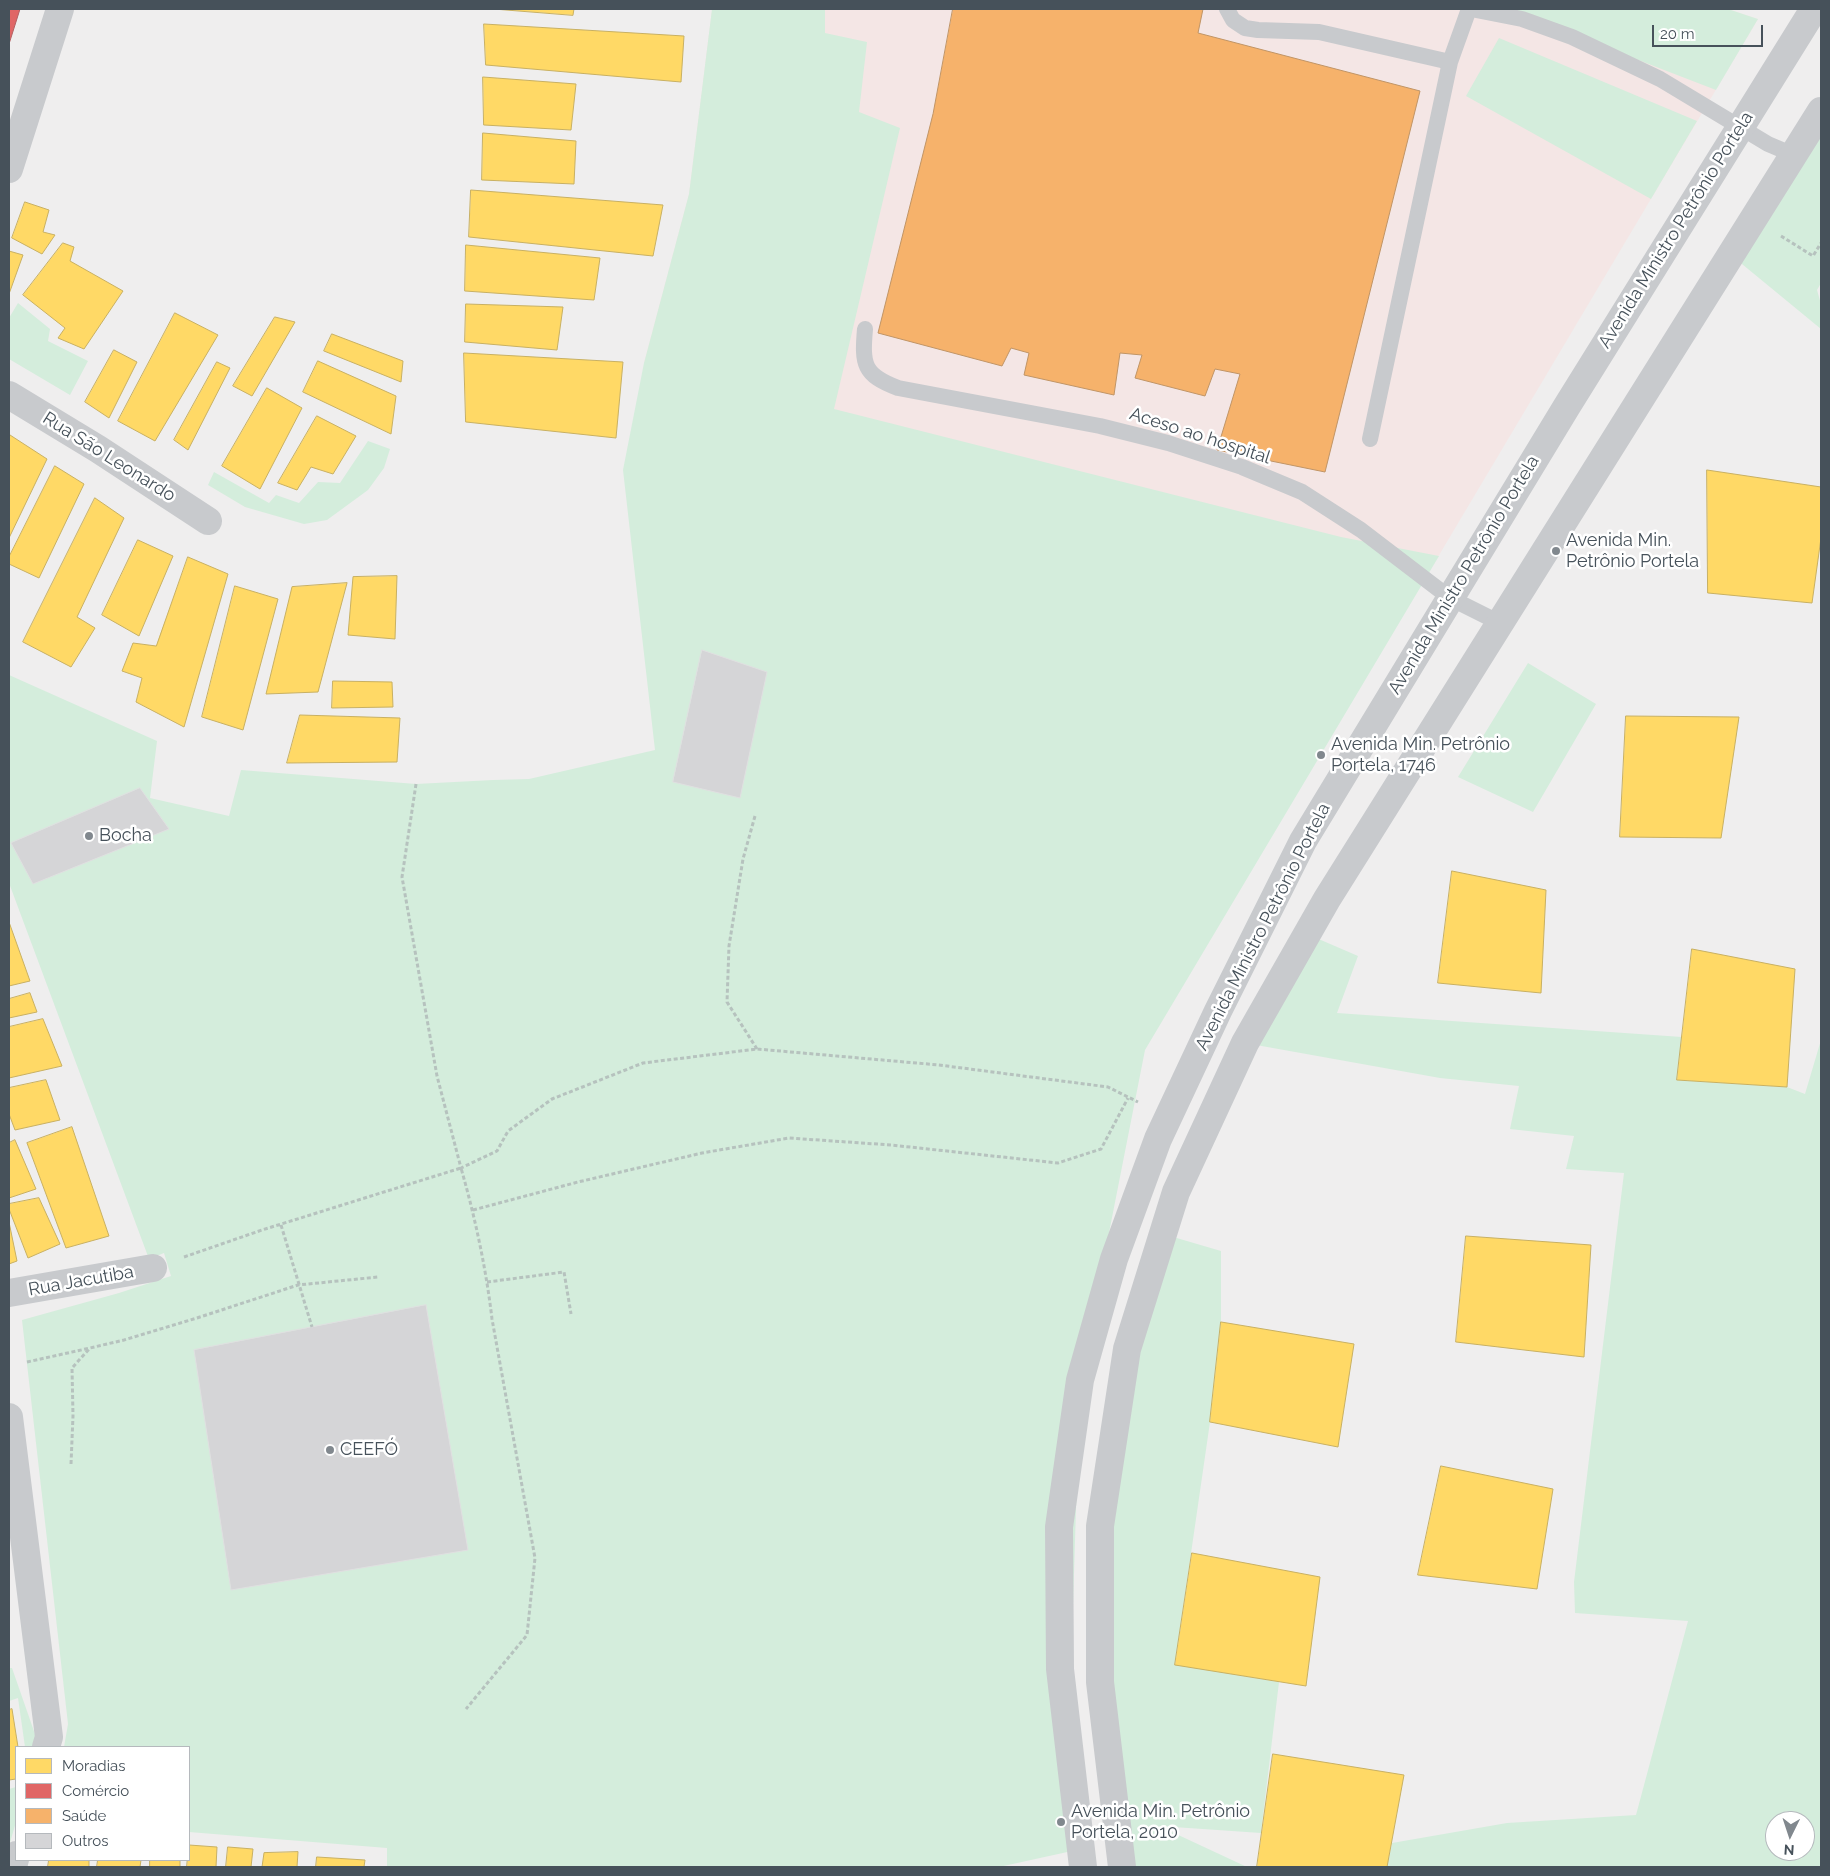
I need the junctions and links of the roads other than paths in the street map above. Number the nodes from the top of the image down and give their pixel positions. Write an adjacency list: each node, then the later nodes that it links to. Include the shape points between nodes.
1 (60, 9): 9 (street)
2 (1227, 9): 5 (lane, via 1233,20 1245,28 1319,32)
3 (1470, 9): 5 (lane); 7 (lane, via 1522,19 1572,37 1660,80)
4 (1814, 9): 7 (street, Avenida Ministro Petrônio Portela)
5 (1450, 62): 12 (lane)
6 (1821, 112): 8 (street, Avenida Ministro Petrônio Portela)
7 (1740, 127): 8 (lane); 14 (street, Avenida Ministro Petrônio Portela)
8 (1794, 155): 15 (street, Avenida Ministro Petrônio Portela)
9 (9, 170)
10 (865, 329): 14 (lane, Aceso ao hospital, via 863,350 867,370 881,382 898,388 1100,426 1168,443 1242,467 1302,492 1361,530)
11 (9, 395): 13 (street, Rua São Leonardo)
12 (1370, 439)
13 (208, 520)
14 (1450, 598): 15 (lane, Aceso ao hospital); 20 (street, Avenida Ministro Petrônio Portela, via 1303,841 1158,1139 1114,1259 1080,1380 1059,1527 1060,1669)
15 (1500, 623): 21 (street, Avenida Ministro Petrônio Portela, via 1327,899 1245,1043 1176,1192 1127,1349 1100,1526 1100,1682)
16 (152, 1268): 17 (street, Rua Jacutiba)
17 (9, 1293)
18 (9, 1416): 19 (street, via 49,1736)
19 (46, 1746)
20 (1083, 1867)
21 (1122, 1867)

